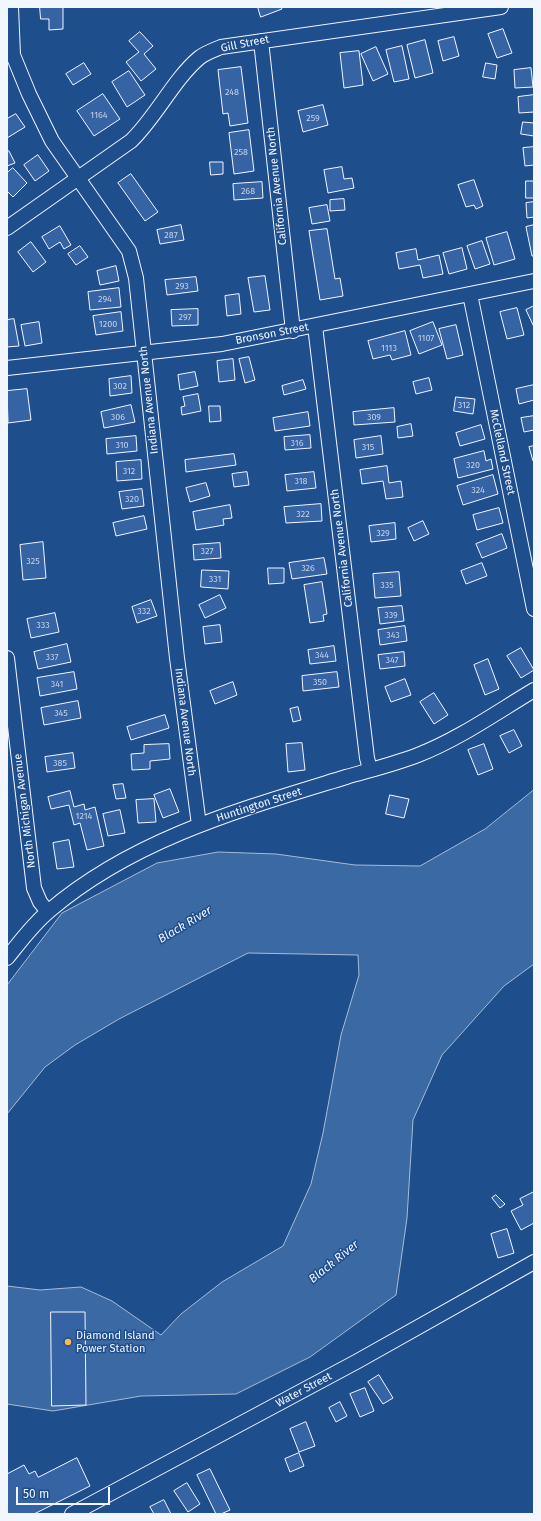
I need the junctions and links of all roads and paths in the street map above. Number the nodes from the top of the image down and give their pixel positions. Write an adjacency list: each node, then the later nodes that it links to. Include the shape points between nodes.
1 (11, 7): 4 (street, Indiana Avenue North)
2 (501, 7): 3 (street, Gill Street)
3 (261, 41): 5 (street, Gill Street, via 221,47 201,57 190,67 136,137); 10 (street, California Avenue North)
4 (10, 55): 5 (street, Indiana Avenue North, via 52,140)
5 (77, 178): 6 (street, Gill Street); 11 (street, Indiana Avenue North, via 129,251 136,278)
6 (7, 228)
7 (534, 281): 8 (street, Bronson Street)
8 (470, 294): 9 (street, Bronson Street); 13 (street, McClelland Street)
9 (315, 326): 10 (street, Bronson Street); 16 (street, California Avenue North)
10 (293, 331): 11 (street, Bronson Street)
11 (145, 354): 12 (street, Bronson Street); 17 (street, Indiana Avenue North, via 177,658)
12 (7, 368)
13 (534, 609)
14 (7, 658): 18 (street, North Michigan Avenue, via 34,888)
15 (534, 690): 16 (street, Huntington Street, via 418,755)
16 (370, 769): 17 (street, Huntington Street)
17 (199, 825): 18 (street, Huntington Street, via 134,854 80,887)
18 (48, 912): 19 (street, Huntington Street)
19 (7, 958)
20 (534, 1262): 21 (street, Water Street, via 356,1362)
21 (72, 1514)

